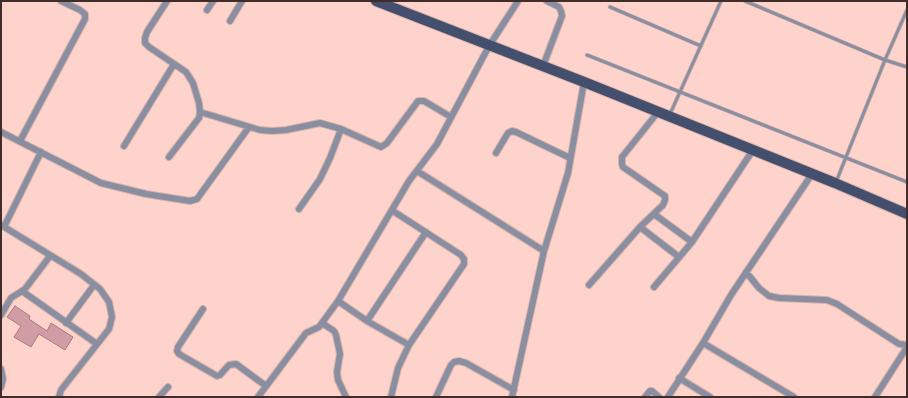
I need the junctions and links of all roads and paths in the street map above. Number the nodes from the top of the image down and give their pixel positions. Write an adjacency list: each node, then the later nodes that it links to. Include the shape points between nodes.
1 (61, 1): 31 (street, via 80,10 85,14 85,19)
2 (167, 1): 19 (street, via 147,32 145,43)
3 (213, 1): 11 (street)
4 (242, 1): 14 (street)
5 (376, 1): 15 (main road)
6 (518, 1): 15 (street)
7 (547, 1): 20 (street, via 559,7 562,16)
8 (721, 1): 16 (lane)
9 (744, 1): 18 (lane)
10 (610, 7): 16 (lane)
11 (207, 10)
12 (907, 10): 13 (lane)
13 (906, 15): 18 (lane)
14 (230, 21)
15 (490, 46): 20 (main road); 26 (street)
16 (701, 46): 23 (lane)
17 (587, 55): 23 (lane)
18 (885, 60): 21 (lane); 37 (lane)
19 (174, 64): 24 (street, via 186,72 193,83); 32 (street)
20 (543, 66): 22 (main road)
21 (907, 67)
22 (584, 82): 25 (main road); 38 (street)
23 (680, 92): 27 (lane); 37 (lane)
24 (200, 112): 28 (street); 36 (street, via 199,118)
25 (658, 112): 27 (main road); 45 (street, via 622,157 623,166 665,196 663,205)
26 (451, 116): 29 (street, via 424,101 418,101 387,143 381,147); 39 (street, via 437,144)
27 (669, 116): 33 (main road)
28 (249, 127): 29 (street, via 272,131 320,123); 34 (street, via 193,201 146,194 101,183)
29 (341, 129): 43 (street, via 320,179)
30 (1, 132): 31 (street)
31 (20, 141): 34 (street)
32 (124, 146)
33 (753, 150): 40 (main road); 50 (street)
34 (41, 152): 47 (street)
35 (496, 153): 38 (street, via 508,133 512,131)
36 (169, 157)
37 (846, 157): 41 (lane); 42 (lane)
38 (570, 158): 51 (street, via 568,173)
39 (417, 171): 44 (street); 51 (street)
40 (812, 174): 42 (main road); 54 (street)
41 (907, 182)
42 (835, 183): 46 (main road)
43 (300, 209)
44 (393, 211): 49 (street); 59 (street)
45 (654, 214): 48 (street); 50 (street)
46 (907, 214)
47 (3, 226): 52 (street)
48 (640, 227): 53 (street); 56 (street)
49 (426, 232): 62 (street); 67 (street, via 461,255 464,264)
50 (692, 242): 53 (street)
51 (544, 251): 74 (street)
52 (50, 256): 55 (street); 58 (street, via 28,287)
53 (678, 257): 57 (street)
54 (746, 272): 65 (street); 68 (street, via 769,296 827,300 899,344)
55 (94, 285): 63 (street); 66 (street, via 105,296 112,312 109,329)
56 (590, 286)
57 (654, 287)
58 (22, 291): 61 (street, via 11,298); 63 (street)
59 (338, 301): 62 (street); 64 (street)
60 (203, 309): 71 (street, via 178,347 179,354 217,376 229,365 236,364)
61 (1, 315)
62 (367, 321): 67 (street)
63 (66, 322): 66 (street)
64 (322, 323): 71 (street, via 315,330 306,333); 78 (street, via 336,335 340,354 338,380)
65 (703, 343): 70 (street); 86 (street)
66 (97, 344): 75 (street, via 61,390)
67 (409, 345): 79 (street, via 398,368)
68 (907, 346): 87 (street)
69 (1, 369): 72 (street)
70 (679, 378): 84 (street); 85 (street)
71 (266, 386): 77 (street)
72 (1, 387)
73 (168, 387): 76 (street)
74 (514, 390): 80 (street, via 459,361 451,365); 81 (street)
75 (59, 397)
76 (159, 397)
77 (258, 397)
78 (346, 397)
79 (391, 397)
80 (436, 397)
81 (512, 397)
82 (645, 397): 83 (street, via 652,391)
83 (659, 397)
84 (668, 397)
85 (710, 397)
86 (794, 397)
87 (875, 397)

